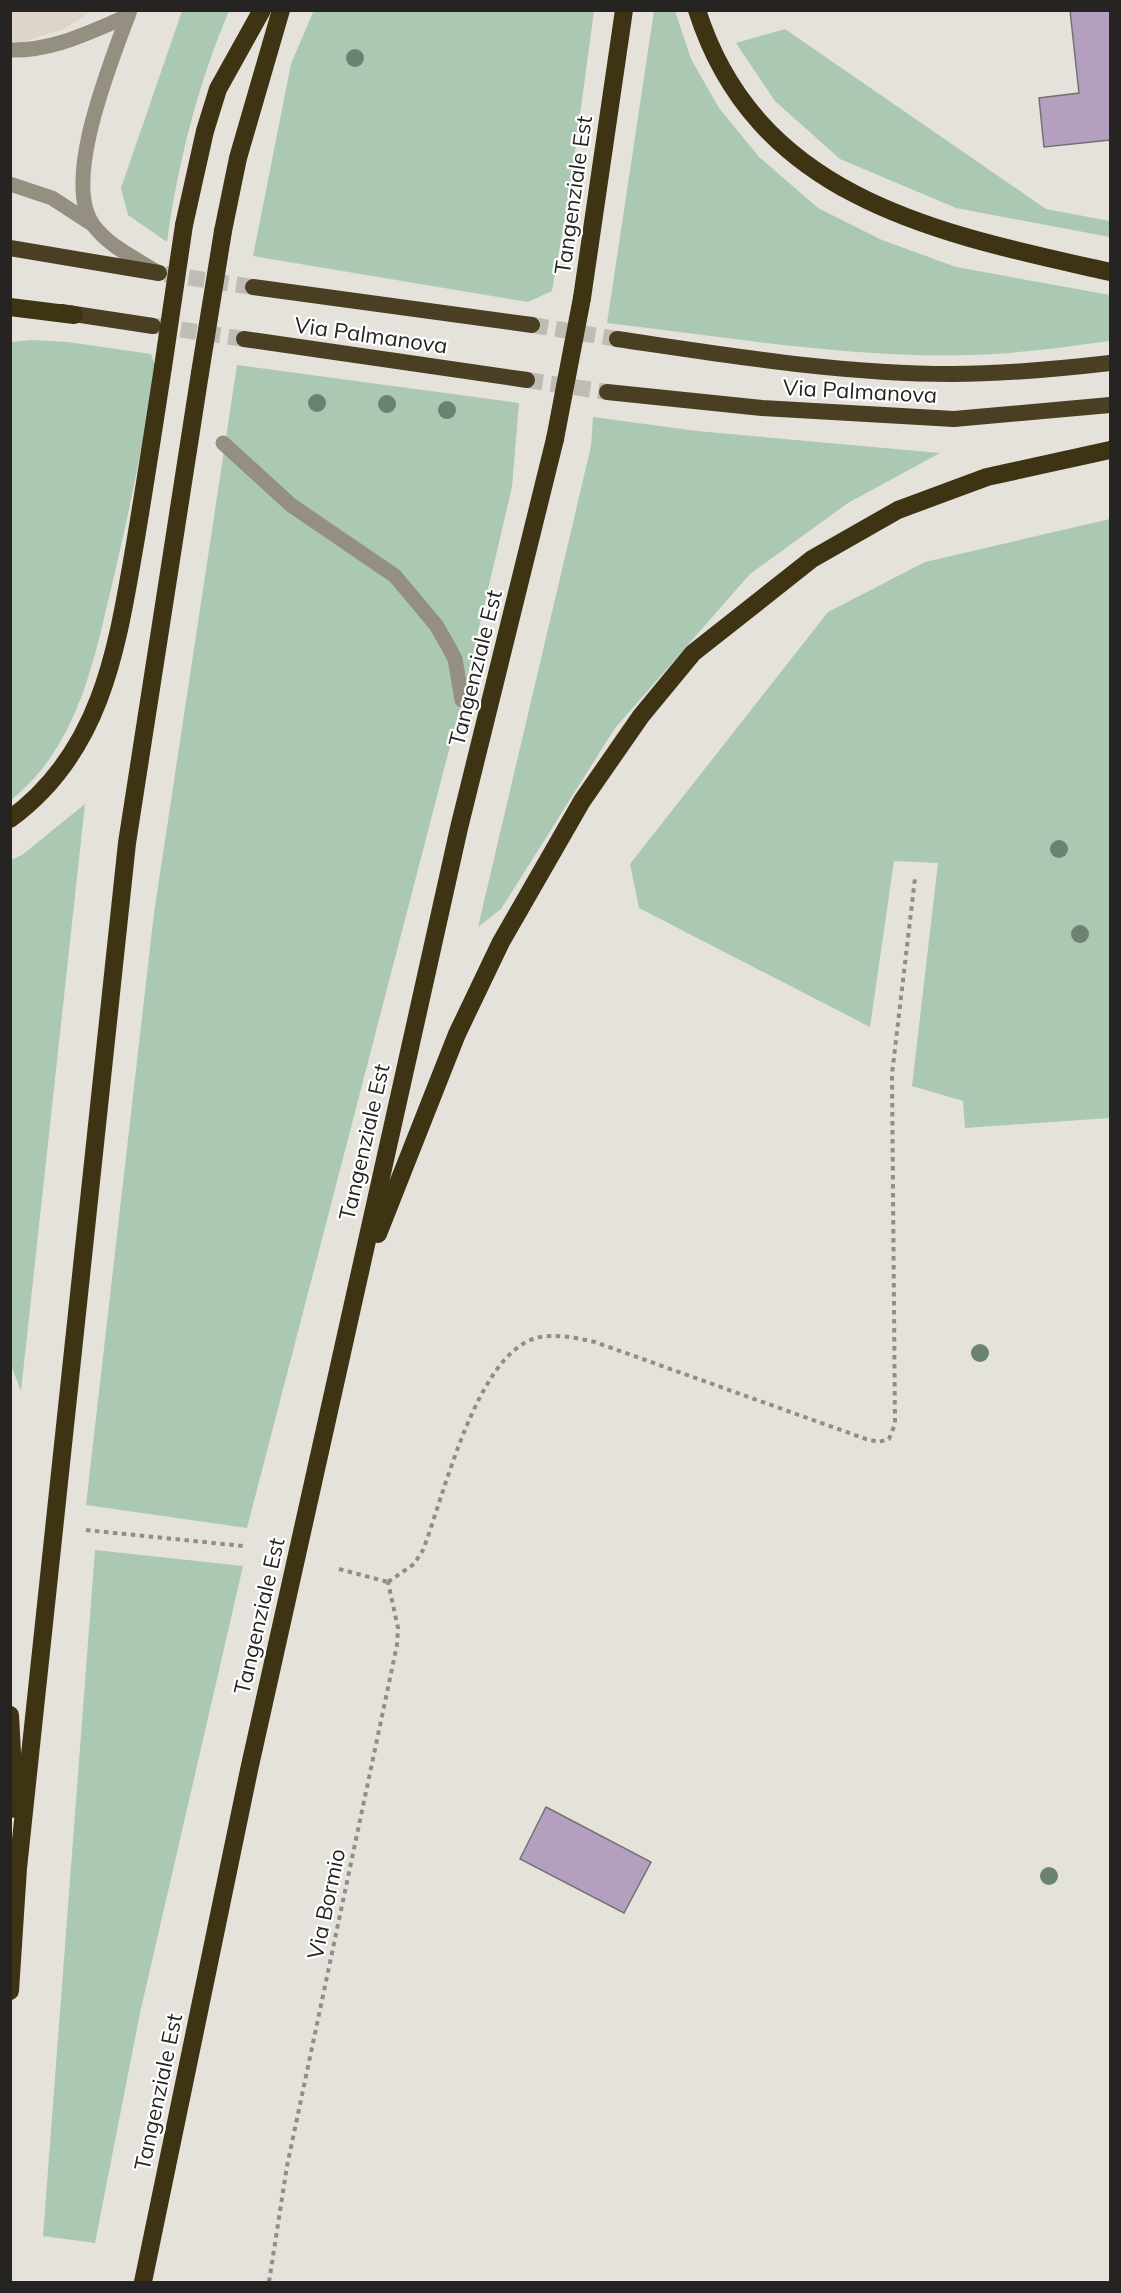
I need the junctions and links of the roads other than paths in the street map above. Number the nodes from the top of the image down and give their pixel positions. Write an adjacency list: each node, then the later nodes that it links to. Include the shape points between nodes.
1 (262, 10): 27 (highway, bridge, via 218,89 205,131 184,225 121,622 108,676 88,724 62,769)
2 (281, 10): 30 (highway, bridge, via 238,158 223,231 127,843)
3 (624, 10): 28 (highway, Tangenziale Est, bridge, via 582,298 555,439 459,828)
4 (697, 10): 10 (highway, via 731,86 775,136 820,176 870,203 922,224)
5 (129, 13): 6 (lane, via 69,42 33,50); 8 (lane, via 87,139 83,193)
6 (10, 50)
7 (10, 184): 8 (lane, via 52,198)
8 (92, 224): 11 (lane, via 116,247)
9 (10, 248): 11 (highway)
10 (1110, 272)
11 (159, 273)
12 (253, 287): 16 (highway, Via Palmanova)
13 (10, 302): 15 (highway)
14 (10, 307): 15 (highway)
15 (74, 315): 17 (highway)
16 (532, 325)
17 (153, 326)
18 (244, 339): 21 (highway, Via Palmanova)
19 (617, 339): 20 (highway, Via Palmanova, via 830,366 950,374)
20 (1110, 363)
21 (527, 380)
22 (607, 392): 23 (highway, Via Palmanova, via 751,408 954,419)
23 (1110, 405)
24 (223, 443): 26 (lane, via 299,511 395,576 447,644 455,659)
25 (1110, 450): 28 (highway, via 987,477 898,510 812,560 693,653 641,716 582,801 501,942 457,1034)
26 (462, 700)
27 (10, 819)
28 (357, 1285): 32 (highway, Tangenziale Est, via 249,1770)
29 (10, 1715): 30 (highway)
30 (18, 1868): 31 (highway)
31 (10, 1991)
32 (143, 2283)

